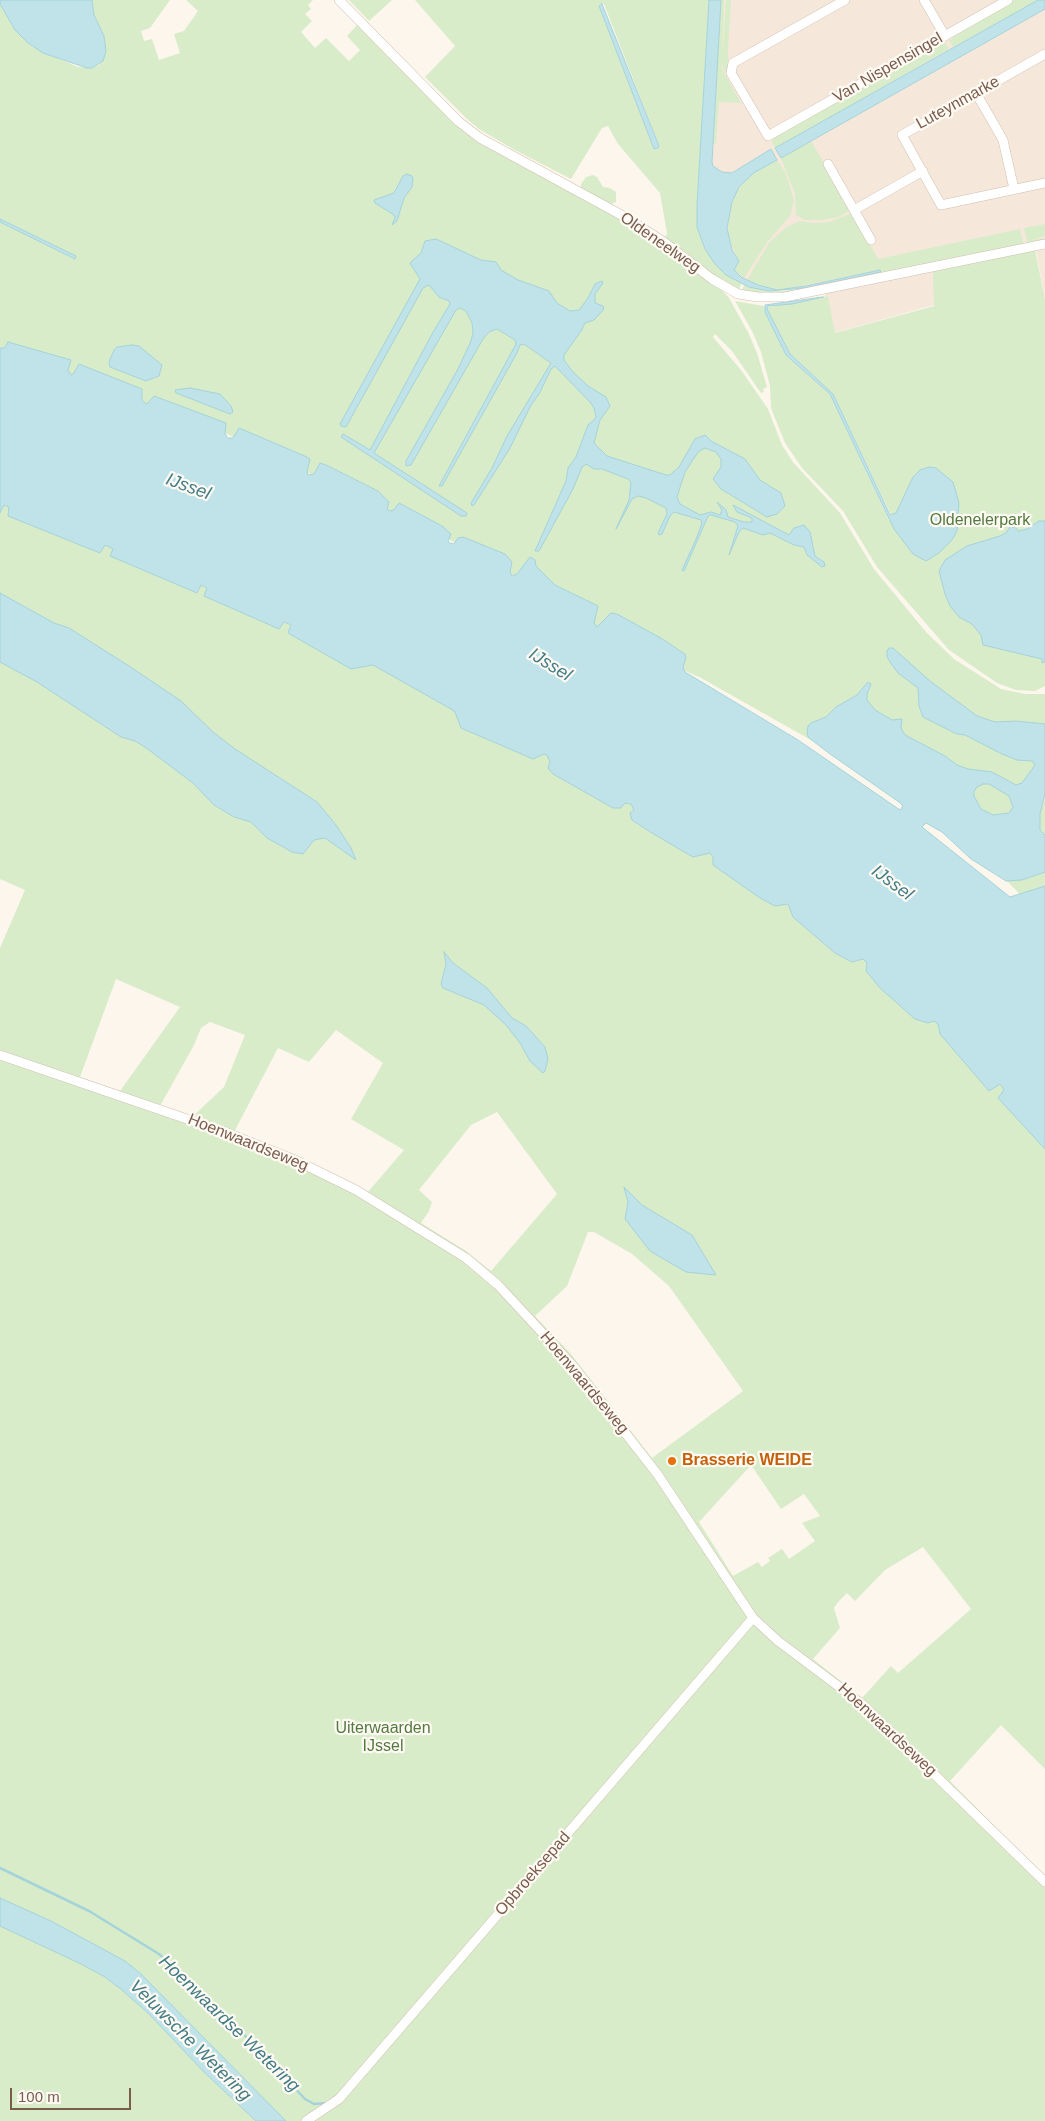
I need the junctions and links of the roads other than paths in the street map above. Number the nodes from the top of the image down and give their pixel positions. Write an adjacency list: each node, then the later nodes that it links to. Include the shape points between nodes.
1 (339, 0): 14 (street, Oldeneelweg, via 458,121 480,138 625,217 738,294 758,298 785,297)
2 (845, 0): 5 (street, Van Nispensingel, via 733,63 731,73 768,136)
3 (924, 0): 5 (street)
4 (1008, 0): 5 (street, Van Nispensingel)
5 (944, 36)
6 (1045, 54): 7 (street, Luteynmarke)
7 (976, 93): 9 (street, Luteynmarke, via 902,135); 11 (street, via 1003,140)
8 (828, 164): 12 (street)
9 (923, 171): 11 (street, Luteynmarke, via 941,205); 12 (street)
10 (1045, 183): 11 (street, Luteynmarke)
11 (1014, 189)
12 (854, 210): 13 (street)
13 (871, 240)
14 (1045, 244)
15 (0, 1055): 16 (street, Hoenwaardseweg, via 222,1131 295,1160 356,1190 466,1258 498,1285 574,1367 658,1475)
16 (753, 1618): 17 (street, Hoenwaardseweg, via 778,1641 862,1704); 18 (street, Opbroeksepad, via 339,2099)
17 (1045, 1882)
18 (306, 2121)

